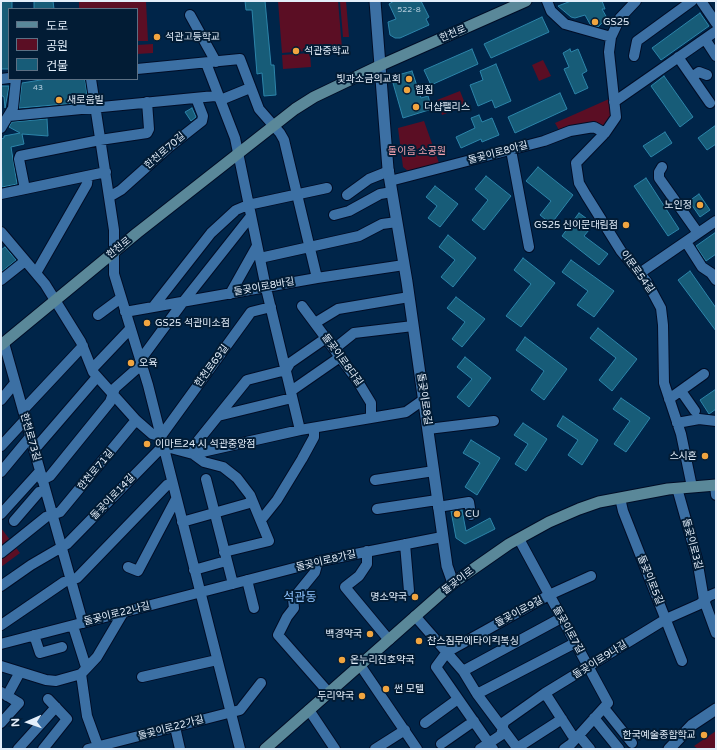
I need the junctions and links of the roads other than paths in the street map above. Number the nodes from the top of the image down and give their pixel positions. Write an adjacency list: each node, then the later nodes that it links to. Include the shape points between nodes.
1 (375, 1): 17 (street)
2 (526, 1): 17 (main road, 한천로)
3 (547, 1): 10 (street, via 551,11 565,24)
4 (636, 1): 10 (street, via 620,18)
5 (692, 1): 12 (street, via 637,41)
6 (701, 1): 8 (street)
7 (190, 15): 15 (street)
8 (716, 23)
9 (716, 32): 11 (street)
10 (611, 37): 27 (street, 이문로54길)
11 (705, 39): 13 (street); 14 (street)
12 (634, 56)
13 (716, 56)
14 (678, 57): 20 (street); 27 (street)
15 (216, 62): 16 (street); 23 (street, via 240,59)
16 (206, 63): 18 (street); 25 (street)
17 (379, 66): 31 (main road, 한천로, via 314,97); 40 (street, 돌곶이로8길)
18 (138, 69)
19 (706, 75): 20 (street, via 699,72)
20 (692, 77): 28 (street)
21 (16, 80): 30 (street, via 14,104)
22 (91, 80): 29 (street)
23 (250, 88): 25 (street); 31 (street, via 261,113)
24 (196, 98): 25 (street); 26 (street); 46 (street, 한천로70길, via 203,116 202,121 169,146 121,190)
25 (220, 98): 36 (street)
26 (147, 102): 29 (street); 34 (street, via 147,133)
27 (614, 102): 33 (street, 이문로54길, via 616,117)
28 (710, 103)
29 (95, 107): 30 (street); 34 (street)
30 (8, 116): 32 (street)
31 (273, 125): 36 (main road, 한천로); 44 (street, via 284,140)
32 (1, 128)
33 (605, 133): 35 (street, 돌곶이로8아길, via 594,127 570,131); 63 (street, 이문로54길, via 576,163 579,183 621,251)
34 (100, 140): 38 (street); 42 (street, via 20,156)
35 (511, 150): 40 (street, 돌곶이로8아길); 57 (street)
36 (239, 154): 47 (street); 58 (main road, 한천로)
37 (662, 167): 53 (street, via 659,178)
38 (106, 172): 39 (street); 46 (street)
39 (88, 176): 42 (street); 62 (street, via 86,184)
40 (390, 181): 45 (street, via 369,179); 48 (street, via 380,194 349,211); 51 (street, 돌곶이로8길)
41 (327, 188): 44 (street)
42 (25, 189): 43 (street)
43 (1, 194)
44 (297, 194): 47 (street); 56 (street)
45 (347, 195)
46 (109, 197): 58 (street)
47 (248, 205): 49 (street); 74 (street, via 236,210 221,222)
48 (334, 215)
49 (251, 216): 55 (street); 72 (street)
50 (716, 221): 53 (street)
51 (397, 222): 56 (street, via 382,224 359,236); 61 (street, 돌곶이로8길)
52 (1, 232): 60 (street)
53 (698, 233): 54 (street)
54 (686, 242): 63 (street); 64 (street, via 702,267)
55 (257, 246): 59 (street); 68 (street)
56 (310, 247): 59 (street); 65 (street)
57 (529, 247)
58 (115, 251): 70 (street, via 114,274); 71 (main road, 한천로)
59 (260, 258): 67 (street)
60 (25, 261): 62 (street); 66 (street)
61 (404, 265): 65 (street, 돌곶이로8바길); 69 (street, 돌곶이로8길)
62 (36, 273): 71 (street)
63 (640, 273): 93 (street, 이문로54길, via 661,308 664,383)
64 (715, 276)
65 (317, 278): 67 (street, 돌곶이로8바길)
66 (1, 280)
67 (266, 288): 68 (street, 돌곶이로8바길); 75 (street)
68 (230, 294): 72 (street, 돌곶이로8바길)
69 (409, 297): 78 (street, via 338,309); 79 (street, 돌곶이로8길)
70 (121, 298): 76 (street); 77 (street)
71 (56, 300): 82 (main road, 한천로); 83 (street)
72 (183, 302): 74 (street, 돌곶이로8바길); 85 (street, via 144,354)
73 (302, 306): 78 (street, 돌곶이로8다길)
74 (153, 307): 76 (street, 돌곶이로8바길)
75 (271, 307): 86 (street); 107 (street, 한천로69길, via 251,312)
76 (125, 312): 80 (street)
77 (98, 315)
78 (315, 323): 81 (street, 돌곶이로8다길)
79 (413, 326): 84 (street, via 354,333); 95 (street, 돌곶이로8길)
80 (130, 329): 85 (street); 87 (street)
81 (326, 338): 84 (street, 돌곶이로8다길); 86 (street, via 290,363)
82 (2, 344): 89 (street, 한천로73길)
83 (83, 346): 87 (street); 97 (street)
84 (337, 353): 91 (street); 99 (street, 돌곶이로8다길, via 371,403)
85 (141, 365): 92 (street, via 115,388); 107 (street)
86 (286, 370): 91 (street); 98 (street, via 247,380)
87 (95, 373): 92 (street); 111 (street)
88 (704, 374): 90 (street)
89 (15, 383): 94 (street); 97 (street, 한천로73길)
90 (681, 391): 93 (street); 96 (street)
91 (292, 394): 98 (street); 106 (street)
92 (113, 395): 100 (street); 115 (street, via 50,476)
93 (669, 399): 103 (street, 이문로54길)
94 (1, 400)
95 (423, 400): 99 (street, via 406,412); 105 (street, 돌곶이로8길)
96 (695, 411)
97 (24, 415): 108 (street, 한천로73길); 109 (street)
98 (218, 416): 112 (street, via 193,447)
99 (371, 418): 104 (street)
100 (136, 420): 107 (street, via 152,434); 130 (street, 한천로71길, via 60,512)
101 (494, 421): 105 (street)
102 (716, 421): 103 (street, via 699,419)
103 (677, 423): 119 (street, 이문로54길)
104 (314, 428): 106 (street); 132 (street, via 314,437 302,459 277,500)
105 (428, 429): 114 (street, 돌곶이로8길)
106 (300, 430): 112 (street)
107 (161, 436): 110 (street)
108 (30, 438): 111 (street, 한천로73길); 113 (street)
109 (1, 446)
110 (163, 446): 112 (street); 118 (street); 138 (street, 돌곶이로14길, via 67,544)
111 (34, 450): 115 (street, 한천로73길)
112 (193, 454): 125 (street, via 204,462 223,467 237,478)
113 (1, 472)
114 (434, 472): 117 (street); 126 (street, 돌곶이로8길)
115 (41, 476): 122 (street, 한천로73길); 129 (street)
116 (206, 479): 128 (street)
117 (375, 480)
118 (172, 483): 124 (street); 146 (street, via 167,485 76,578)
119 (692, 487): 120 (main road, 돌곶이로); 121 (main road, 돌곶이로)
120 (677, 488): 123 (main road, 돌곶이로); 155 (street, 돌곶이로3길, via 697,559)
121 (716, 489)
122 (45, 491): 130 (street, 한천로73길); 133 (street, via 39,492)
123 (620, 498): 136 (main road, 돌곶이로, via 579,509); 160 (street, 돌곶이로5길)
124 (176, 499): 134 (street); 143 (street, via 138,571)
125 (253, 502): 128 (street); 132 (street)
126 (438, 503): 127 (street); 131 (street, via 469,502); 135 (street, 돌곶이로8길)
127 (377, 509)
128 (214, 513): 134 (street); 141 (street)
129 (1, 514)
130 (52, 514): 138 (street, 한천로73길); 140 (street, 한천로71길)
131 (471, 515)
132 (261, 520): 141 (street, via 270,541)
133 (14, 521)
134 (182, 522): 144 (street)
135 (442, 536): 137 (street, 돌곶이로8가길); 148 (street, 돌곶이로8길, via 446,566)
136 (519, 539): 148 (main road, 돌곶이로); 154 (street, 돌곶이로7길)
137 (405, 544): 139 (street, 돌곶이로8가길); 151 (street)
138 (61, 547): 146 (street, 한천로73길); 150 (street, 돌곶이로14길)
139 (367, 551): 142 (street, 돌곶이로8가길); 165 (street, via 367,564 359,576 345,587)
140 (1, 553)
141 (225, 556): 144 (street); 149 (street)
142 (318, 561): 147 (street, 돌곶이로8가길); 180 (street, via 315,572 293,599 294,608 286,617 278,635)
143 (128, 567)
144 (194, 570): 153 (street)
145 (591, 576): 154 (street, 돌곶이로7길)
146 (70, 580): 161 (street, 한천로73길); 162 (street)
147 (247, 580): 149 (street, 돌곶이로8가길); 156 (street)
148 (453, 583): 158 (main road, 돌곶이로)
149 (233, 584): 153 (street, 돌곶이로8가길)
150 (1, 586)
151 (409, 591)
152 (716, 592): 155 (street)
153 (199, 593): 157 (street, 돌곶이로22나길); 170 (street)
154 (549, 596): 159 (street, 돌곶이로7길); 169 (street, 돌곶이로9길)
155 (704, 600): 160 (street, 돌곶이로9나길); 163 (street, 돌곶이로3길)
156 (254, 608)
157 (124, 613): 161 (street, 돌곶이로22나길); 175 (street, via 97,657)
158 (415, 616): 165 (main road, 돌곶이로); 169 (street)
159 (561, 618): 166 (street, 돌곶이로7길); 176 (street)
160 (666, 619): 171 (street, 돌곶이로5길); 174 (street, 돌곶이로9나길)
161 (78, 624): 164 (street, 돌곶이로22나길); 175 (street, 한천로73길)
162 (1, 625)
163 (716, 633)
164 (34, 635): 167 (street, 돌곶이로22나길); 168 (street, via 40,653)
165 (389, 640): 172 (main road, 돌곶이로)
166 (575, 643): 174 (street, 돌곶이로7길); 183 (street)
167 (1, 644)
168 (62, 647)
169 (447, 652): 176 (street); 185 (street, via 436,667)
170 (217, 660): 178 (street); 190 (street)
171 (682, 661)
172 (360, 665): 180 (main road, 돌곶이로); 198 (street)
173 (1, 666): 177 (street)
174 (588, 667): 181 (street, 돌곶이로9나길); 187 (street, 돌곶이로7길, via 608,703)
175 (83, 670): 177 (street, via 56,681); 203 (street, 한천로73길, via 87,716)
176 (462, 671): 183 (street)
177 (20, 672): 182 (street)
178 (142, 677)
179 (261, 684): 190 (street, via 240,710)
180 (329, 693): 189 (main road, 돌곶이로)
181 (545, 693): 192 (street); 197 (street, 돌곶이로9나길, via 504,722)
182 (4, 694): 194 (street, via 20,703)
183 (477, 694): 197 (street)
184 (48, 699): 186 (street)
185 (458, 699): 193 (street); 195 (street)
186 (56, 707): 204 (street); 205 (street, via 68,719)
187 (604, 708): 191 (street); 200 (street, 돌곶이로7길)
188 (716, 709): 217 (street, via 692,725)
189 (309, 710): 209 (main road, 돌곶이로); 210 (street)
190 (230, 712): 196 (street, 돌곶이로22가길); 208 (street)
191 (594, 718): 199 (street); 216 (street)
192 (562, 719): 199 (street, via 572,735); 213 (street)
193 (474, 721): 201 (street); 202 (street)
194 (1, 723)
195 (425, 723)
196 (175, 727): 203 (street, 돌곶이로22가길); 207 (street)
197 (501, 728): 202 (street, 돌곶이로9나길, via 501,735); 213 (street)
198 (405, 730): 211 (street); 212 (street)
199 (577, 736): 214 (street); 215 (street)
200 (632, 743)
201 (441, 744)
202 (487, 747)
203 (99, 748): 206 (street, 돌곶이로22가길)
204 (18, 749)
205 (43, 749)
206 (88, 749)
207 (180, 749)
208 (240, 749)
209 (265, 749)
210 (336, 749)
211 (375, 749)
212 (417, 749)
213 (517, 749)
214 (564, 749)
215 (590, 749)
216 (619, 749)
217 (669, 749)

